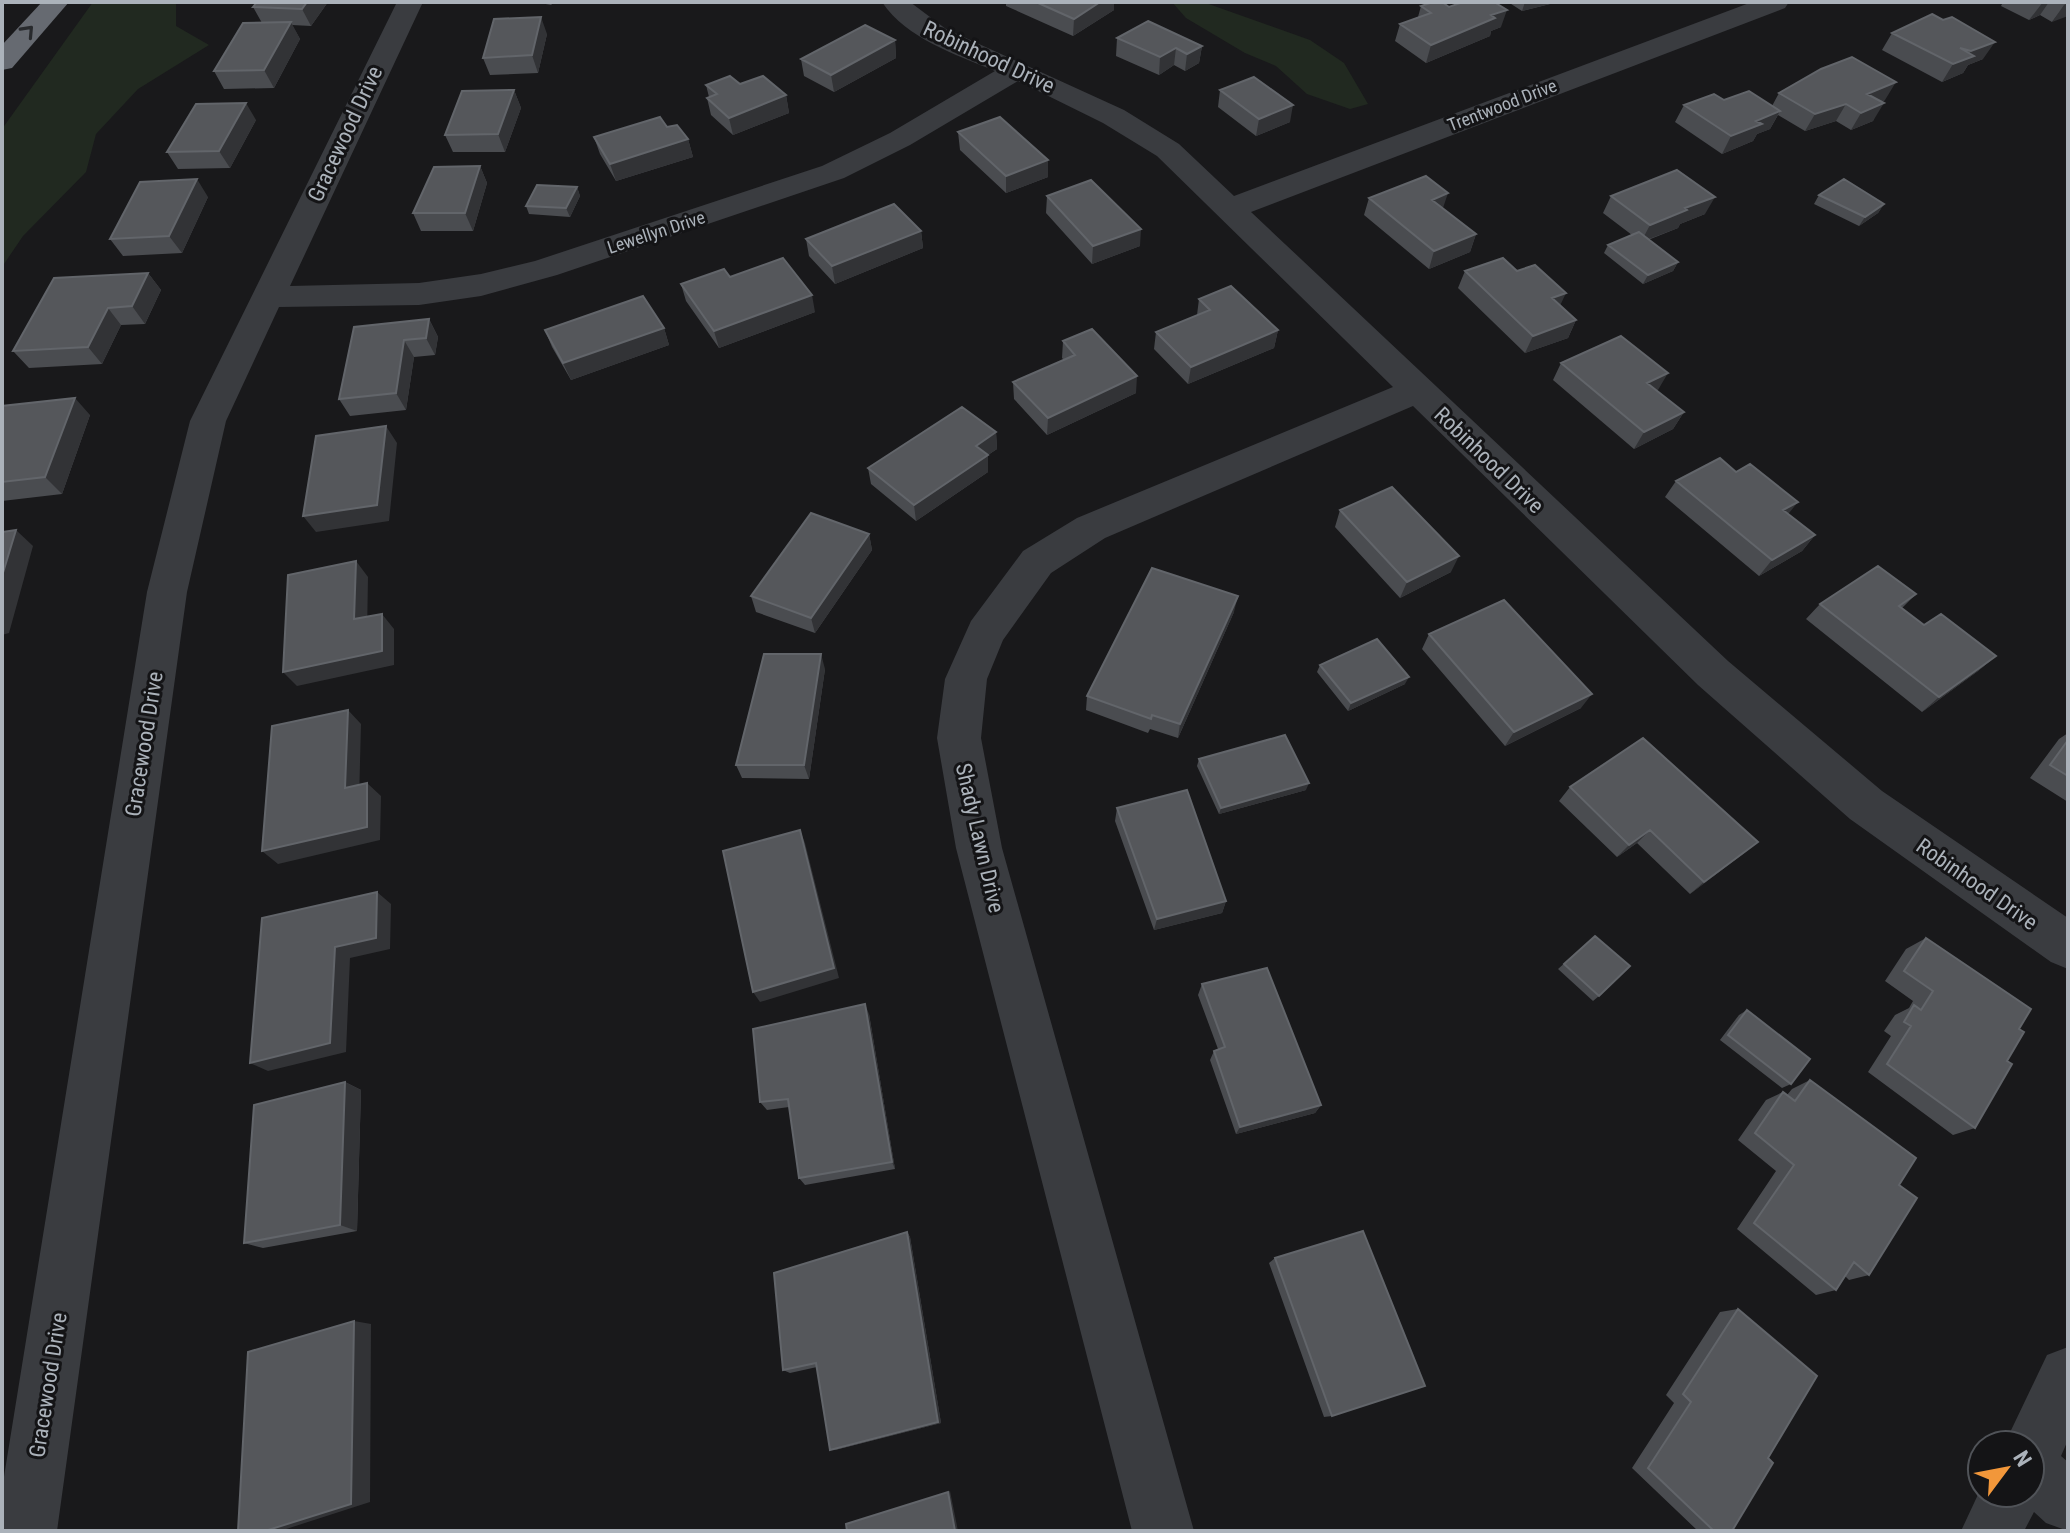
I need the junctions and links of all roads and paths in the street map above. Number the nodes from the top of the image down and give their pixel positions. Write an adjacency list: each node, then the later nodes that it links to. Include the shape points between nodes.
1 (56, 2): 5 (highway, one-way to 1)
2 (410, 2): 8 (street, Gracewood Drive)
3 (895, 2): 6 (street, Robinhood Drive, via 935,34)
4 (1776, 2): 7 (street, Trentwood Drive)
5 (2, 62)
6 (1016, 70): 7 (street, Robinhood Drive, via 1135,127 1168,150); 8 (street, Lewellyn Drive, via 833,172 546,268 419,294)
7 (1229, 209): 9 (street, Robinhood Drive)
8 (268, 297): 16 (street, Gracewood Drive, via 208,421 167,592)
9 (1417, 391): 10 (street, Robinhood Drive, via 1713,673 1866,805); 17 (street, Shady Lawn Drive, via 1091,528 1037,562 985,633 966,679 959,738 979,848)
10 (2068, 946)
11 (2068, 1376): 12 (street)
12 (2043, 1429)
13 (2046, 1483): 14 (street)
14 (2068, 1501)
15 (2003, 1509): 18 (street)
16 (26, 1531)
17 (1163, 1531)
18 (1992, 1531)

